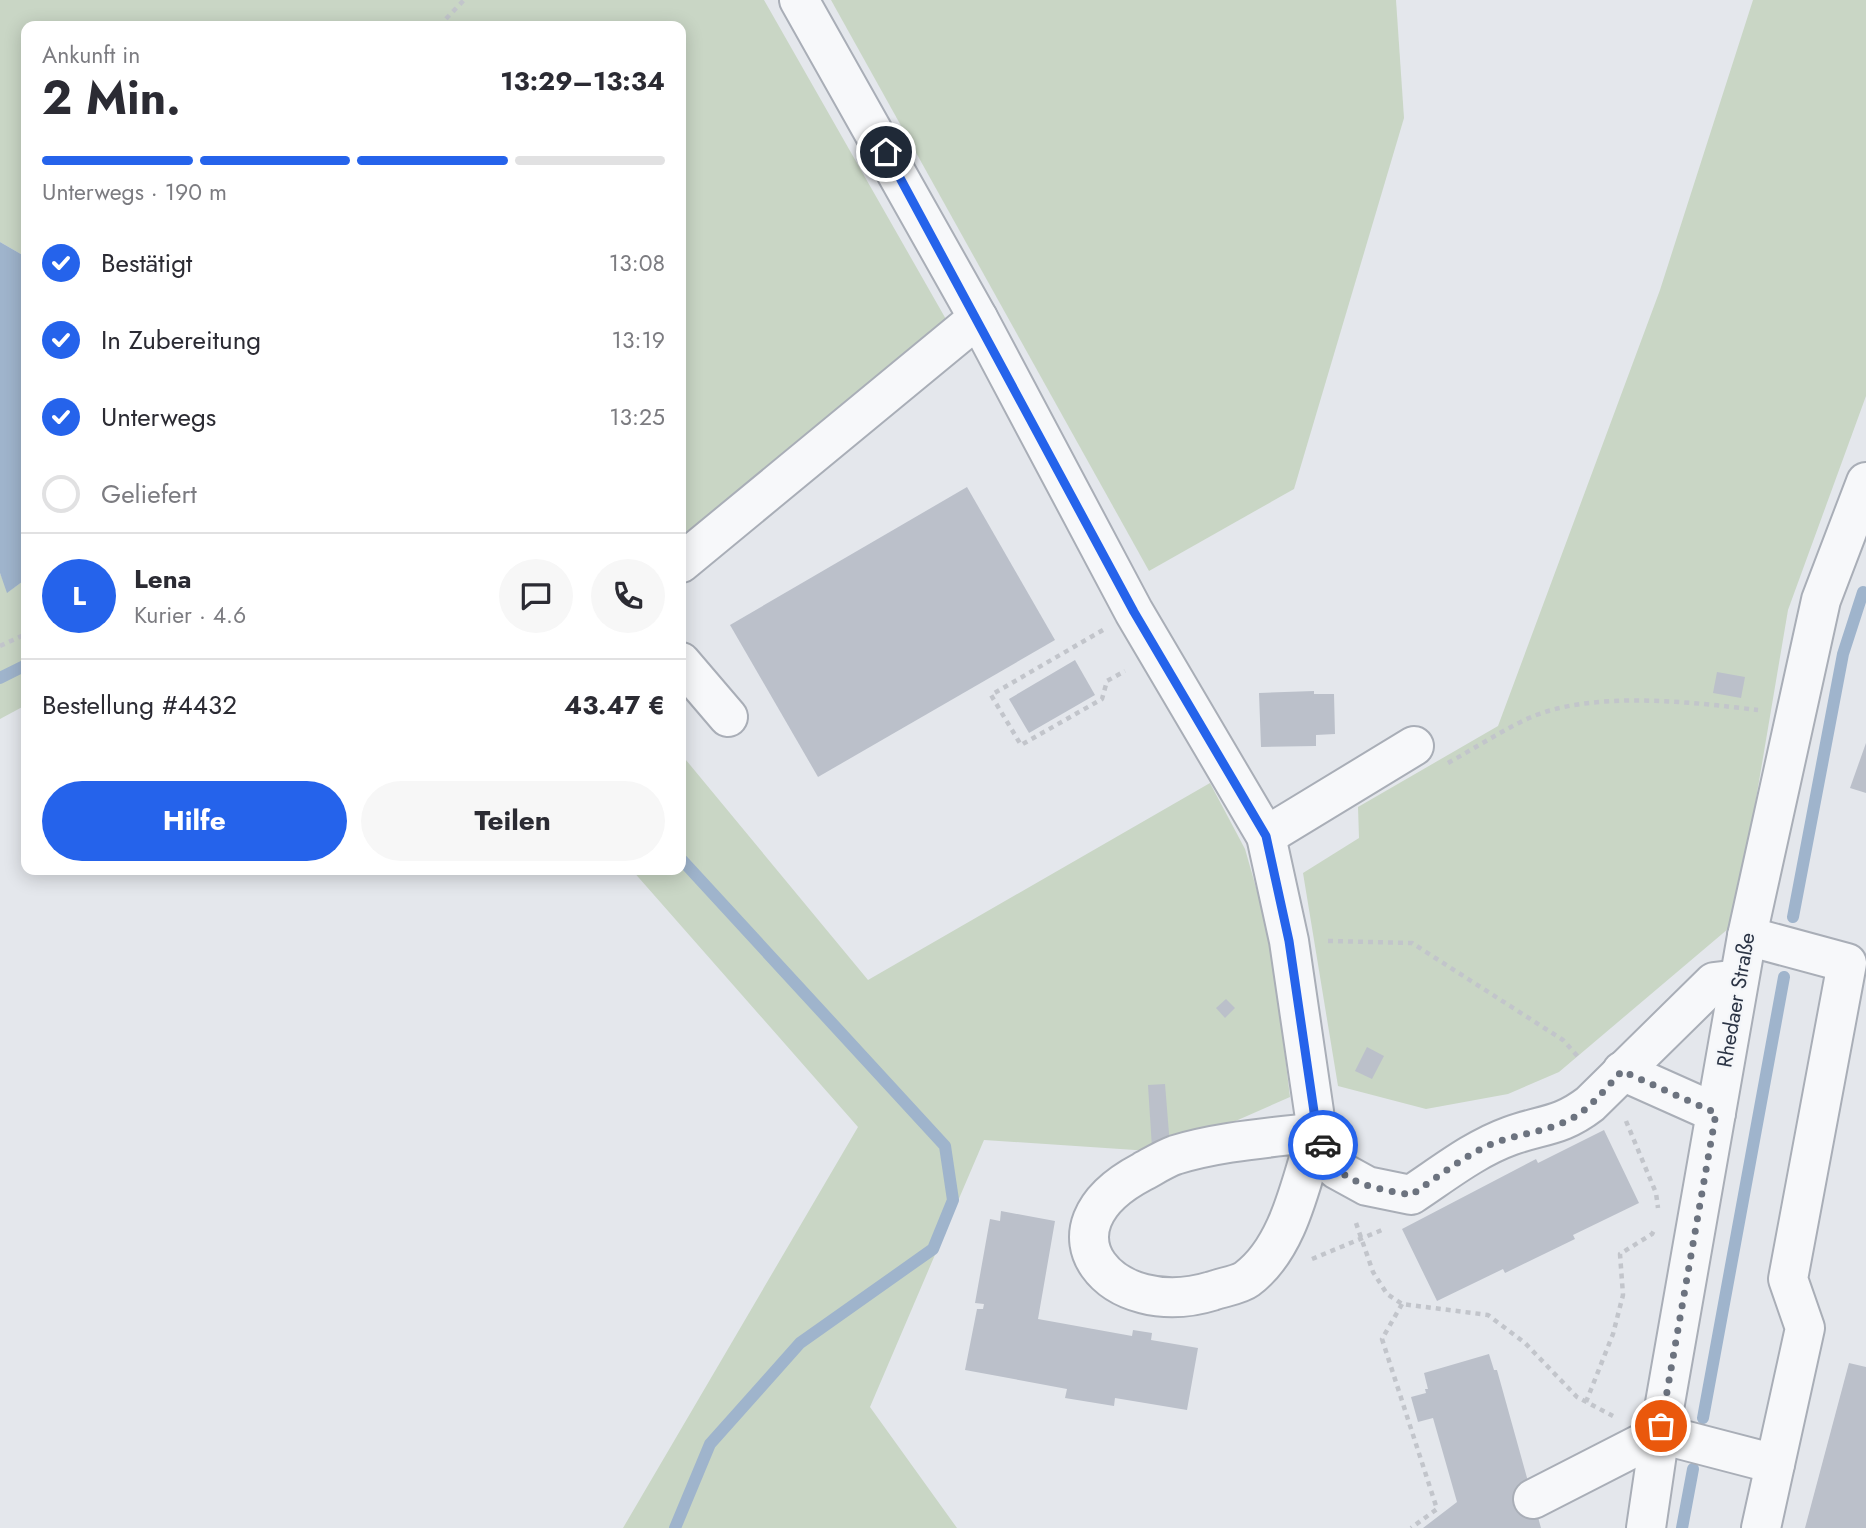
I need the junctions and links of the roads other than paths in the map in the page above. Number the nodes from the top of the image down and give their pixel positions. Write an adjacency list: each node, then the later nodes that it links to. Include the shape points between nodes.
1 (799, 0): 2 (street)
2 (978, 318): 4 (street); 8 (street, via 1134,612)
3 (1866, 482): 9 (street, Rhedaer Straße, via 1821,600)
4 (686, 559)
5 (686, 668): 6 (street)
6 (728, 717)
7 (1414, 746): 8 (street)
8 (1266, 836): 13 (street, via 1289,941)
9 (1747, 936): 10 (street, Rhedaer Straße); 15 (street, via 1847,963 1788,1279 1805,1328)
10 (1739, 979): 11 (street, via 1714,982); 12 (street, Rhedaer Straße)
11 (1614, 1079): 12 (street); 13 (street, via 1571,1119 1479,1150 1411,1195 1367,1186 1336,1169)
12 (1716, 1113): 14 (street, Rhedaer Straße)
13 (1317, 1132): 13 (street, via 1272,1253 1246,1280 1188,1298 1144,1296 1107,1277 1092,1255 1089,1234 1097,1209 1126,1181 1174,1156)
14 (1660, 1434): 15 (street); 16 (street); 17 (street, Rhedaer Straße)
15 (1776, 1464): 18 (street)
16 (1533, 1499)
17 (1646, 1528)
18 (1761, 1528)

